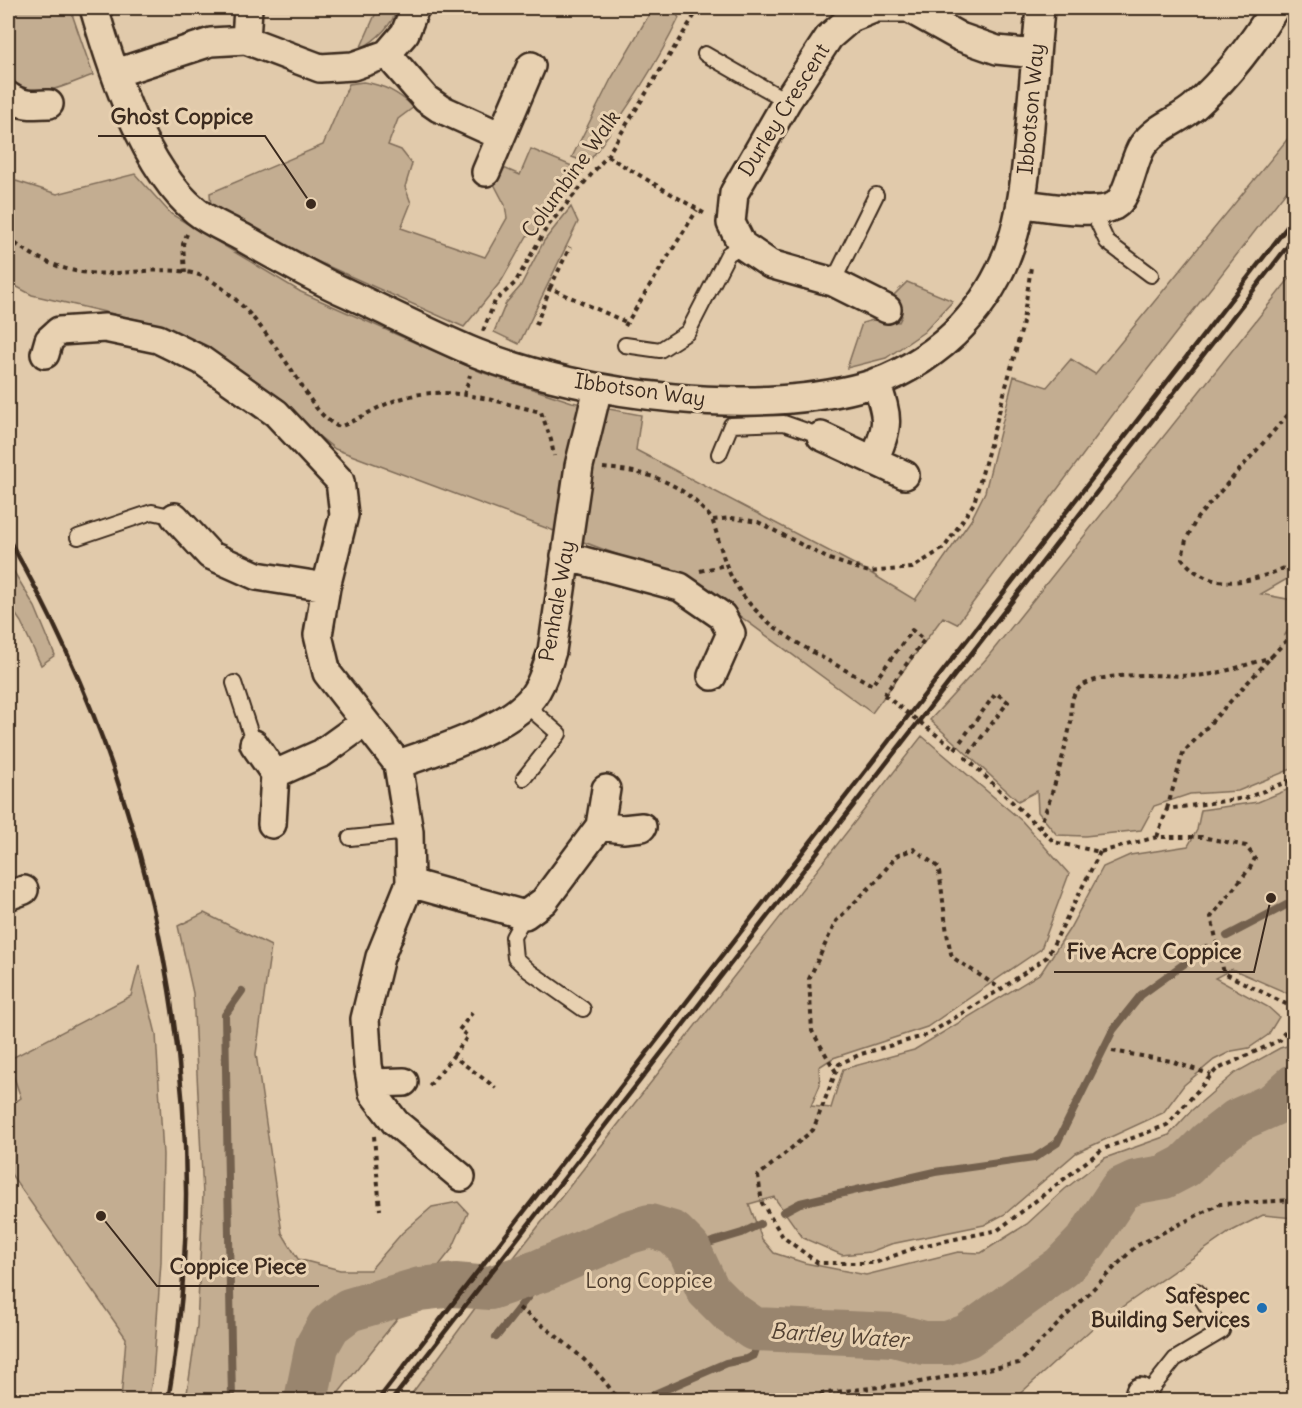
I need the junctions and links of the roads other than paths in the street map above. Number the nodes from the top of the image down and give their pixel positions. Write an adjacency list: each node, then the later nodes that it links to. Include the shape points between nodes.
1 (94, 8): 12 (street, Ibbotson Way)
2 (248, 8): 7 (street)
3 (415, 8): 8 (street, via 405,33)
4 (908, 8): 10 (street, Durley Crescent, via 960,37 997,50); 14 (street, Durley Crescent, via 876,8 851,18 829,37)
5 (1041, 8): 10 (street, Ibbotson Way)
6 (1275, 8): 20 (street, via 1223,80 1191,109 1157,129 1142,147 1124,194 1114,206)
7 (246, 40): 8 (street, via 320,68 353,66); 12 (street, via 211,42)
8 (387, 54): 16 (street, via 426,99)
9 (705, 54): 14 (lane)
10 (1036, 54): 19 (street, Ibbotson Way)
11 (531, 66): 16 (street)
12 (116, 73): 28 (street, Ibbotson Way, via 150,154 168,182 196,212 309,276 478,353)
13 (8, 96): 15 (street, via 16,103 31,106)
14 (787, 101): 21 (street, Durley Crescent, via 734,193)
15 (49, 104)
16 (501, 136): 17 (street)
17 (486, 172)
18 (876, 195): 23 (lane)
19 (1023, 204): 20 (street); 27 (street, Ibbotson Way, via 995,282 961,327 918,362)
20 (1092, 210): 22 (lane, via 1107,242)
21 (736, 234): 23 (street, via 770,264); 25 (lane, via 688,332 660,350)
22 (1151, 275)
23 (833, 282): 24 (street)
24 (887, 309)
25 (622, 339)
26 (45, 354): 36 (street, via 49,340 59,331 105,328 158,339 201,360 276,413 340,481 344,515)
27 (876, 382): 28 (street, Ibbotson Way, via 813,396 733,401); 31 (street, via 887,428)
28 (598, 388): 35 (street, Penhale Way, via 579,466)
29 (821, 436): 30 (lane, via 784,423 731,425); 31 (street)
30 (719, 454)
31 (874, 461): 32 (street)
32 (905, 475)
33 (175, 517): 34 (lane, via 152,512); 36 (street, via 210,555 257,576)
34 (78, 537)
35 (565, 556): 37 (street, via 680,587 722,616 731,633); 39 (street, Penhale Way, via 552,651 544,676)
36 (326, 587): 40 (street, via 318,635 327,673)
37 (712, 676)
38 (234, 683): 41 (lane)
39 (526, 705): 42 (street, Penhale Way, via 440,750); 44 (lane, via 559,734)
40 (365, 722): 42 (street); 43 (street, via 322,753)
41 (254, 744): 43 (street)
42 (398, 764): 49 (street)
43 (275, 774): 46 (street)
44 (524, 778)
45 (606, 789): 47 (street)
46 (272, 824)
47 (600, 826): 48 (street); 52 (street, via 544,901)
48 (642, 827)
49 (409, 832): 50 (lane); 51 (street)
50 (350, 838)
51 (410, 883): 52 (street); 55 (street, via 378,964 365,1018)
52 (525, 915): 53 (lane, via 513,937 515,958)
53 (583, 1009)
54 (404, 1082): 55 (street)
55 (371, 1083): 56 (street, via 373,1093 394,1122)
56 (461, 1177)
57 (1197, 1291): 58 (lane, via 1222,1331 1175,1359)
58 (1143, 1397)

